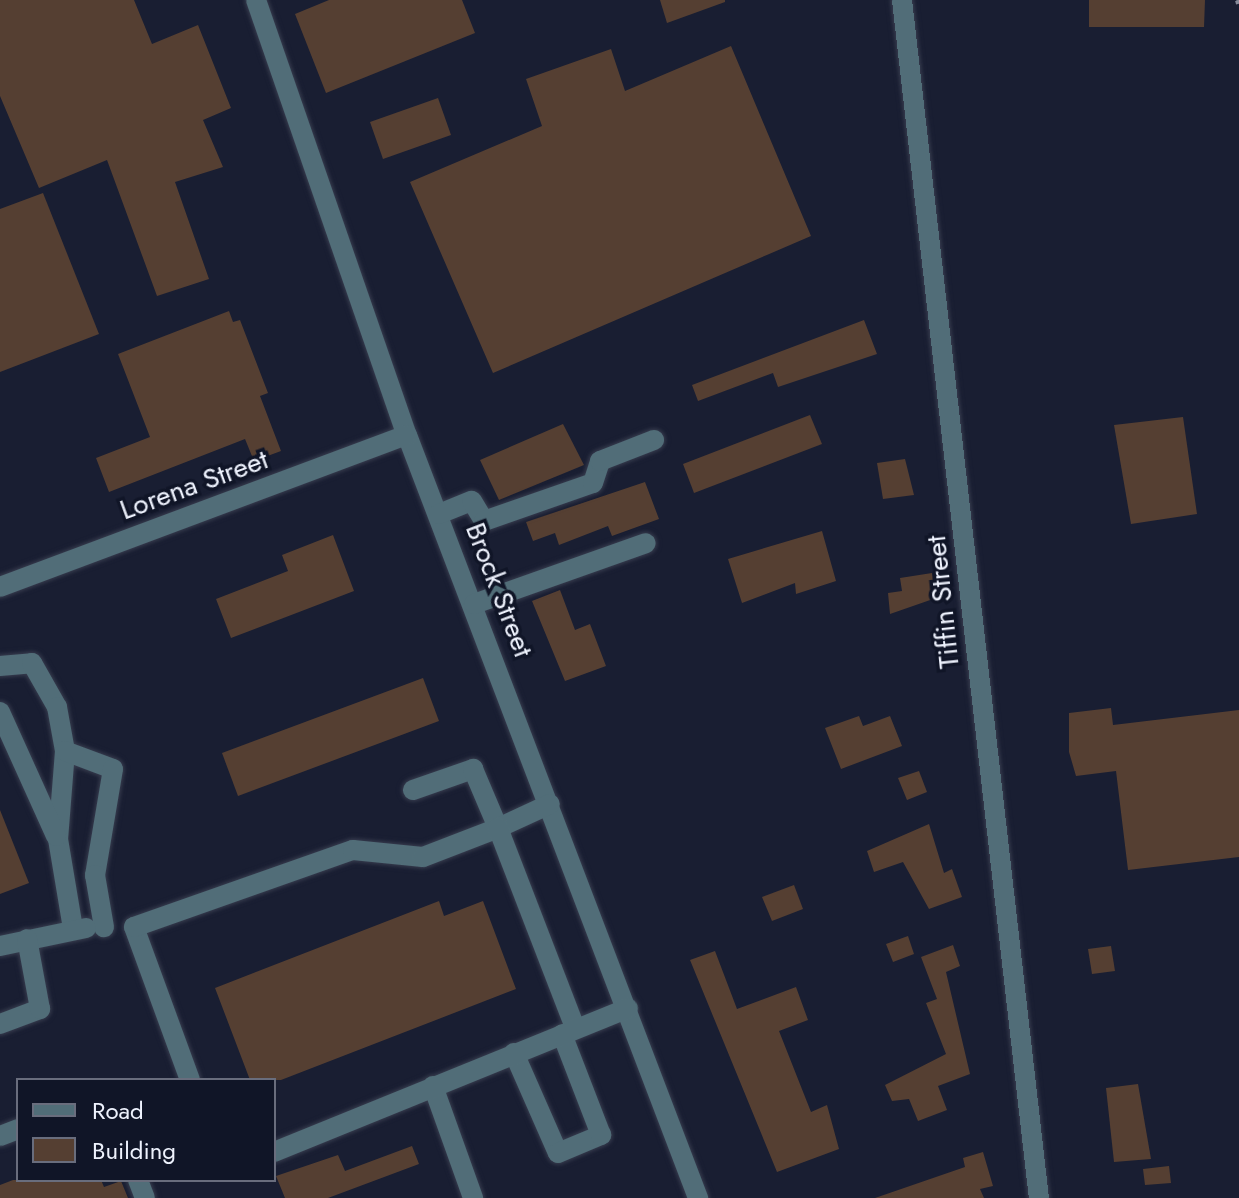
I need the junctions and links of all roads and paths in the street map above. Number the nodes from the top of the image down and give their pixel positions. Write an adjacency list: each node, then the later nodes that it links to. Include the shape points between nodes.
1 (256, 0): 3 (street, Brock Street)
2 (902, 0): 30 (street, Tiffin Street)
3 (407, 435): 5 (street, Brock Street); 7 (street, Lorena Street)
4 (654, 440): 5 (street, via 600,461 593,483 511,512 484,521 472,501)
5 (439, 514): 8 (street, Brock Street)
6 (646, 543): 8 (street)
7 (0, 587)
8 (474, 604): 13 (street, Brock Street)
9 (0, 666): 11 (street, via 32,663 57,707)
10 (0, 712): 15 (street)
11 (65, 751): 15 (street); 16 (street, via 113,769 95,875)
12 (413, 790): 14 (street, via 473,769)
13 (550, 804): 14 (street); 21 (street, Brock Street)
14 (498, 828): 17 (street, via 423,857 353,850); 23 (street)
15 (58, 839): 18 (street)
16 (104, 927): 17 (street); 18 (street)
17 (134, 927): 25 (street)
18 (73, 929): 19 (street)
19 (27, 939): 20 (street); 22 (street, via 40,1009)
20 (0, 946)
21 (628, 1008): 23 (street); 29 (street, Brock Street)
22 (0, 1024)
23 (568, 1031): 24 (street); 24 (street, via 601,1135 558,1153)
24 (514, 1053): 26 (street)
25 (189, 1078)
26 (433, 1086): 27 (street); 28 (street)
27 (276, 1151)
28 (473, 1198)
29 (698, 1198)
30 (1039, 1198)

